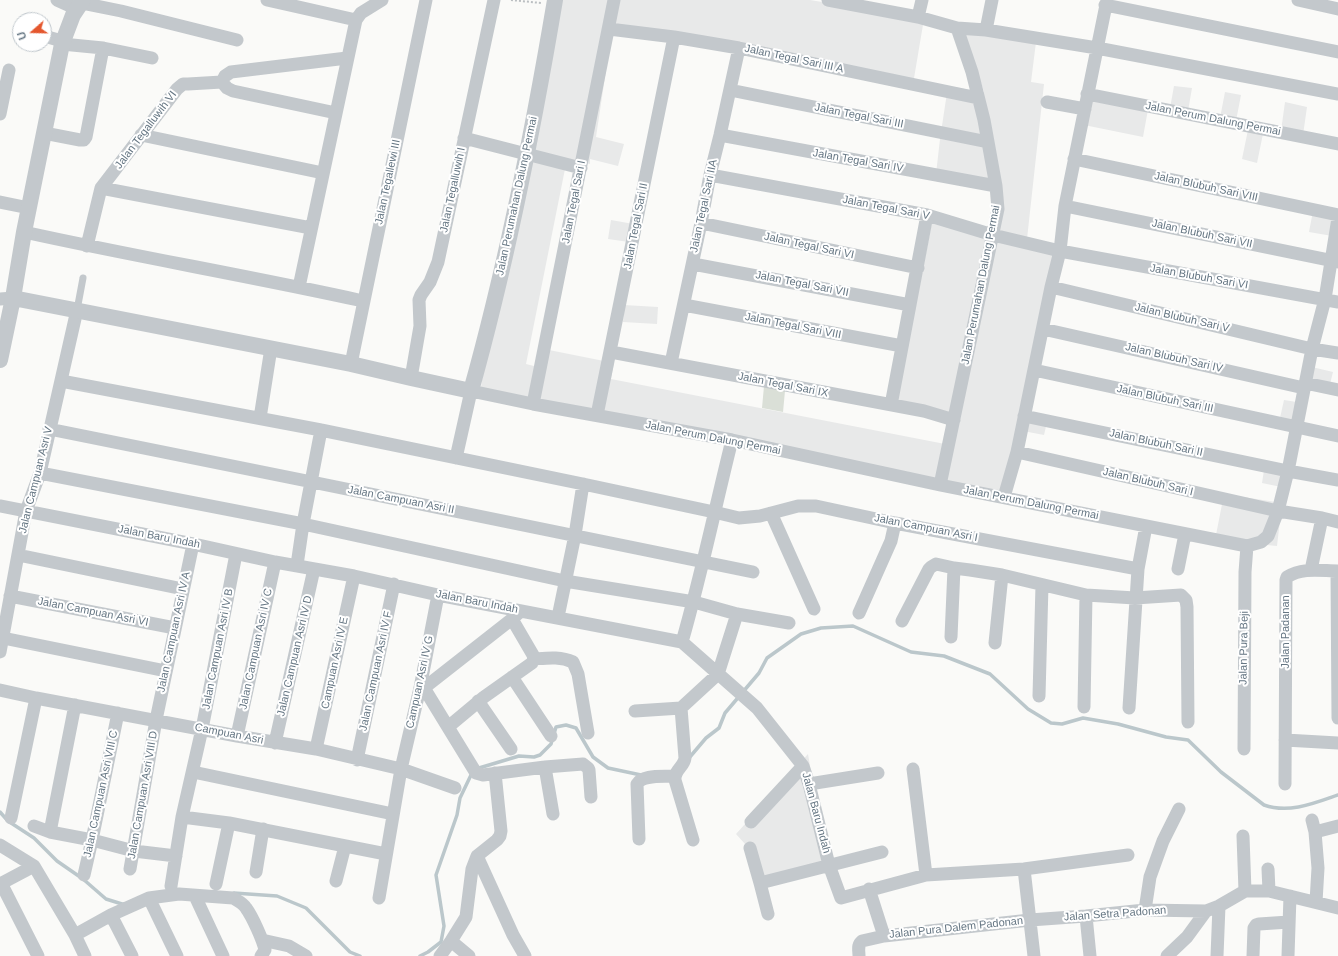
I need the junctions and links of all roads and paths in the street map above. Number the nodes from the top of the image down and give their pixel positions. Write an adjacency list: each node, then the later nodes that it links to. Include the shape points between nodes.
1 (57, 0): 15 (street)
2 (267, 0): 18 (street)
3 (382, 0): 18 (street, via 361,13)
4 (426, 0): 74 (street, Jalan Tegallewi III)
5 (494, 0): 45 (street, Jalan Tegalluwih I)
6 (511, 0): 12 (path)
7 (614, 0): 20 (street, Jalan Tegal Sari I)
8 (828, 0): 13 (street)
9 (922, 0): 17 (street)
10 (992, 0): 21 (street)
11 (1298, 0): 16 (street)
12 (555, 2): 48 (street, Jalan Perumahan Dalung Permai)
13 (859, 3): 17 (street)
14 (1106, 3): 28 (street); 29 (street)
15 (80, 4): 24 (street, via 121,11); 25 (street)
16 (1338, 9)
17 (918, 17): 19 (street)
18 (356, 20): 31 (street)
19 (957, 28): 21 (street); 37 (street, Jalan Perumahan Dalung Permai)
20 (609, 29): 22 (street, Jalan Tegal Sari III A); 50 (street, Jalan Tegal Sari I)
21 (986, 30): 28 (street)
22 (674, 37): 27 (street, Jalan Tegal Sari III A); 83 (street, Jalan Tegal Sari II)
23 (52, 39): 25 (street)
24 (237, 40)
25 (62, 42): 26 (street); 42 (street)
26 (103, 48): 30 (street); 42 (street, via 86,138 80,140)
27 (739, 48): 34 (street, Jalan Tegal Sari IIA); 37 (street, Jalan Tegal Sari III A)
28 (1098, 48): 35 (street); 36 (street)
29 (1338, 52)
30 (152, 58)
31 (347, 58): 33 (street, via 231,72); 40 (street)
32 (9, 70): 41 (street)
33 (222, 82): 40 (street, via 232,91); 43 (street, Jalan Tegalluwih VI, via 183,84 176,89)
34 (730, 90): 44 (street, Jalan Tegal Sari IIA); 46 (street, Jalan Tegal Sari III)
35 (1087, 94): 39 (street); 47 (street, Jalan Perum Dalung Permai)
36 (1338, 94)
37 (978, 98): 46 (street, Jalan Perumahan Dalung Permai)
38 (1047, 102): 39 (street)
39 (1085, 109): 49 (street)
40 (336, 113): 51 (street)
41 (0, 114)
42 (44, 133): 57 (street)
43 (141, 135): 51 (street); 54 (street, Jalan Tegalluwih VI)
44 (720, 135): 52 (street, Jalan Tegal Sari IIA); 53 (street, Jalan Tegal Sari IV)
45 (464, 138): 48 (street); 89 (street, Jalan Tegalluwih I, via 438,262 419,300 420,326)
46 (988, 142): 53 (street, Jalan Perumahan Dalung Permai)
47 (1338, 144)
48 (527, 155): 50 (street); 93 (street, Jalan Perumahan Dalung Permai, via 487,335)
49 (1074, 159): 56 (street); 59 (street, Jalan Blubuh Sari VIII)
50 (581, 168): 94 (street, Jalan Tegal Sari I)
51 (323, 173): 61 (street)
52 (710, 175): 58 (street, Jalan Tegal Sari V); 60 (street, Jalan Tegal Sari IIA)
53 (996, 186): 63 (street, Jalan Perumahan Dalung Permai, via 998,209)
54 (101, 188): 61 (street); 64 (street, Jalan Tegalluwih VI)
55 (0, 202): 57 (street)
56 (1065, 206): 65 (street); 66 (street, Jalan Blubuh Sari VII)
57 (29, 208): 62 (street)
58 (927, 215): 63 (street, Jalan Tegal Sari V); 68 (street)
59 (1338, 217): 66 (street)
60 (701, 223): 67 (street, Jalan Tegal Sari IIA); 68 (street, Jalan Tegal Sari VI)
61 (312, 228): 70 (street)
62 (24, 232): 64 (street); 72 (street)
63 (993, 235): 65 (street, Jalan Tegal Sari V); 99 (street, Jalan Perumahan Dalung Permai)
64 (87, 246): 70 (street)
65 (1060, 251): 71 (street); 73 (street, Jalan Blubuh Sari VI)
66 (1334, 261): 73 (street)
67 (693, 264): 76 (street, Jalan Tegal Sari IIA); 77 (street, Jalan Tegal Sari VII)
68 (918, 268): 77 (street)
69 (83, 278): 78 (lane)
70 (299, 287): 74 (street)
71 (1051, 287): 79 (street); 82 (street, Jalan Blubuh Sari V)
72 (6, 298): 78 (street); 85 (street)
73 (1325, 299): 75 (street, Jalan Blubuh Sari VI); 82 (street)
74 (363, 301): 87 (street, Jalan Tegallewi III)
75 (1338, 302)
76 (684, 305): 80 (street, Jalan Tegal Sari VIII); 86 (street, Jalan Tegal Sari IIA)
77 (910, 305): 80 (street)
78 (77, 310): 81 (street); 90 (street, Jalan Campuan Asri V)
79 (1043, 329): 88 (street); 91 (street, Jalan Blubuh Sari IV)
80 (902, 346): 95 (street)
81 (271, 348): 87 (street); 98 (street)
82 (1312, 349): 84 (street, Jalan Blubuh Sari V); 91 (street)
83 (611, 352): 86 (street, Jalan Tegal Sari IX); 96 (street, Jalan Tegal Sari II)
84 (1338, 354)
85 (0, 360)
86 (671, 363): 95 (street, Jalan Tegal Sari IX)
87 (350, 364): 89 (street)
88 (1034, 370): 97 (street); 100 (street, Jalan Blubuh Sari III)
89 (411, 378): 93 (street)
90 (61, 381): 98 (street, Jalan Campuan Asri I); 101 (street, Jalan Campuan Asri V)
91 (1305, 385): 92 (street, Jalan Blubuh Sari IV); 100 (street)
92 (1338, 390)
93 (471, 391): 94 (street, Jalan Perum Dalung Permai); 106 (street)
94 (533, 404): 96 (street, Jalan Perum Dalung Permai)
95 (891, 405): 99 (street, Jalan Tegal Sari IX)
96 (597, 415): 104 (street, Jalan Perum Dalung Permai)
97 (1024, 416): 105 (street); 107 (street, Jalan Blubuh Sari II)
98 (260, 418): 102 (street, Jalan Campuan Asri I)
99 (954, 420): 112 (street, Jalan Perumahan Dalung Permai)
100 (1296, 428): 103 (street, Jalan Blubuh Sari III); 107 (street)
101 (49, 429): 108 (street, Jalan Campuan Asri V); 110 (street, Jalan Campuan Asri II)
102 (321, 430): 106 (street, Jalan Campuan Asri I); 110 (street)
103 (1338, 436)
104 (732, 440): 112 (street, Jalan Perum Dalung Permai); 117 (street)
105 (1017, 452): 113 (street); 116 (street, Jalan Blubuh Sari I)
106 (456, 458): 111 (street, Jalan Campuan Asri I)
107 (1288, 471): 109 (street, Jalan Blubuh Sari II); 116 (street)
108 (40, 473): 115 (street, Jalan Campuan Asri V); 122 (street)
109 (1338, 480)
110 (312, 482): 122 (street); 125 (street, Jalan Campuan Asri II)
111 (583, 484): 117 (street, Jalan Campuan Asri I); 125 (street)
112 (940, 485): 113 (street, Jalan Perum Dalung Permai)
113 (1004, 497): 123 (street, Jalan Perum Dalung Permai)
114 (0, 506): 115 (street, Jalan Baru Indah)
115 (26, 511): 126 (street, Jalan Baru Indah); 129 (street, Jalan Campuan Asri V)
116 (1278, 511): 119 (street, Jalan Blubuh Sari I); 127 (street, via 1268,536 1261,542)
117 (714, 512): 118 (street, Jalan Campuan Asri I, via 739,518); 131 (street)
118 (771, 513): 121 (street, Jalan Campuan Asri I, via 798,506 816,506); 151 (street)
119 (1322, 518): 120 (street, Jalan Blubuh Sari I); 137 (street)
120 (1338, 522)
121 (895, 523): 135 (street, Jalan Campuan Asri I); 152 (street, via 891,541)
122 (303, 524): 132 (street); 142 (street)
123 (1146, 526): 124 (street, Jalan Perum Dalung Permai); 135 (street)
124 (1185, 534): 127 (street, Jalan Perum Dalung Permai); 136 (street)
125 (575, 535): 131 (street, Jalan Campuan Asri II); 142 (street)
126 (193, 544): 128 (street, Jalan Baru Indah); 145 (street, Jalan Campuan Asri IV A)
127 (1247, 546): 192 (street, Jalan Pura Beji)
128 (236, 554): 130 (street, Jalan Baru Indah); 183 (street, Jalan Campuan Asri IV B)
129 (18, 556): 145 (street); 148 (street, Jalan Campuan Asri V)
130 (275, 562): 132 (street, Jalan Baru Indah); 185 (street, Jalan Campuan Asri IV C)
131 (702, 562): 138 (street, Jalan Campuan Asri II); 150 (street)
132 (297, 564): 134 (street, Jalan Baru Indah)
133 (954, 568): 140 (street); 156 (street, via 936,564 931,566); 159 (street)
134 (314, 569): 141 (street, Jalan Baru Indah); 188 (street, Jalan Campuan Asri IV D)
135 (1138, 569): 149 (street)
136 (1178, 569)
137 (1311, 570): 139 (street, Jalan Padanan); 187 (street, Jalan Padanan, via 1292,574 1286,580)
138 (753, 572)
139 (1338, 572): 179 (street)
140 (1002, 575): 144 (street); 162 (street)
141 (354, 576): 143 (street, Jalan Baru Indah); 190 (street, Campuan Asri IV E)
142 (565, 581): 150 (street); 155 (street)
143 (394, 584): 146 (street, Jalan Baru Indah); 193 (street, Jalan Campuan Asri IV F)
144 (1042, 585): 147 (street); 170 (street)
145 (183, 590): 158 (street, Jalan Campuan Asri IV A)
146 (438, 595): 154 (street, Jalan Baru Indah); 168 (street, Campuan Asri IV G)
147 (1086, 595): 149 (street); 174 (street)
148 (10, 596): 158 (street, Jalan Campuan Asri VI); 160 (street, Jalan Campuan Asri V)
149 (1136, 598): 176 (street); 181 (street, via 1181,595 1186,600)
150 (694, 602): 153 (street); 161 (street)
151 (814, 609)
152 (859, 613)
153 (738, 614): 157 (street); 166 (street)
154 (516, 615): 155 (street, Jalan Baru Indah); 164 (street); 168 (street)
155 (558, 617): 161 (street, Jalan Baru Indah)
156 (902, 621)
157 (789, 623)
158 (175, 628): 165 (street, Jalan Campuan Asri IV A)
159 (951, 637)
160 (3, 638): 163 (street, Jalan Campuan Asri V); 165 (street)
161 (682, 642): 166 (street, Jalan Baru Indah)
162 (995, 644)
163 (0, 652)
164 (534, 659): 167 (street); 184 (street, via 558,658 572,662 578,674)
165 (166, 670): 180 (street, Jalan Campuan Asri IV A)
166 (718, 674): 175 (street); 194 (street, Jalan Baru Indah, via 757,708)
167 (512, 676): 172 (street); 186 (street)
168 (422, 688): 182 (street); 196 (street, Campuan Asri IV G)
169 (0, 690): 171 (street, Campuan Asri)
170 (1039, 696)
171 (36, 698): 173 (street, Campuan Asri); 209 (street)
172 (478, 701): 182 (street); 191 (street)
173 (75, 705): 178 (street, Campuan Asri); 216 (street)
174 (1084, 707)
175 (681, 708): 177 (street); 201 (street, via 686,756)
176 (1129, 708)
177 (635, 711)
178 (118, 714): 180 (street, Campuan Asri); 219 (street, Jalan Campuan Asri VIII C)
179 (1338, 718)
180 (156, 720): 183 (street, Campuan Asri); 224 (street, Jalan Campuan Asri VIII D)
181 (1188, 722)
182 (448, 727): 199 (street, via 476,772 483,775)
183 (202, 729): 185 (street, Campuan Asri); 198 (street, Jalan Campuan Asri IV B)
184 (588, 732)
185 (237, 736): 188 (street, Campuan Asri)
186 (551, 736)
187 (1285, 740): 189 (street); 203 (street, Jalan Padanan)
188 (275, 743): 190 (street, Campuan Asri)
189 (1338, 743)
190 (316, 749): 193 (street, Campuan Asri)
191 (511, 749)
192 (1244, 749)
193 (357, 759): 196 (street, Campuan Asri)
194 (803, 766): 202 (street, Jalan Baru Indah); 211 (street)
195 (545, 767): 199 (street); 205 (street, via 584,764 589,770); 208 (street)
196 (401, 769): 204 (street, Campuan Asri); 207 (street, Campuan Asri IV G)
197 (913, 769): 237 (street)
198 (193, 772): 207 (street); 210 (street, Jalan Campuan Asri IV B)
199 (495, 773): 229 (street, via 500,836)
200 (878, 773): 202 (street)
201 (674, 776): 218 (street, via 646,778 636,784); 220 (street)
202 (809, 784): 230 (street, Jalan Baru Indah)
203 (1285, 784)
204 (455, 788)
205 (591, 797)
206 (1179, 809): 253 (street, via 1163,841 1150,878)
207 (394, 814): 226 (street, Campuan Asri IV G)
208 (553, 814)
209 (11, 818)
210 (182, 818): 212 (street); 228 (street, Jalan Campuan Asri IV B)
211 (751, 822)
212 (229, 823): 215 (street); 241 (street)
213 (34, 826): 216 (street)
214 (1338, 826): 250 (street, via 1314,826 1318,868)
215 (263, 829): 222 (street); 235 (street)
216 (50, 832): 219 (street)
217 (1243, 836): 244 (street)
218 (639, 839)
219 (92, 840): 224 (street); 236 (street, Jalan Campuan Asri VIII C)
220 (693, 840)
221 (0, 845): 231 (street)
222 (345, 846): 226 (street); 238 (street)
223 (750, 848): 239 (street)
224 (134, 851): 228 (street); 232 (street, Jalan Campuan Asri VIII D)
225 (882, 852): 230 (street)
226 (386, 854): 249 (street, Campuan Asri IV G)
227 (1128, 854): 233 (street)
228 (176, 856): 242 (street, Jalan Campuan Asri IV B)
229 (477, 856): 263 (street, via 472,869 466,917); 273 (street)
230 (829, 865): 239 (street); 243 (street, Jalan Baru Indah, via 841,898)
231 (34, 866): 240 (street); 260 (street)
232 (130, 869)
233 (1024, 869): 237 (street); 258 (street)
234 (1268, 869): 245 (street)
235 (256, 872)
236 (84, 875)
237 (926, 875): 243 (street)
238 (336, 881)
239 (760, 883): 255 (street)
240 (1, 884): 264 (street)
241 (216, 884)
242 (171, 886)
243 (869, 890): 261 (street, Jalan Pura Dalem Padonan)
244 (1246, 891): 245 (street, Jalan Setra Padonan); 251 (street, Jalan Setra Padonan)
245 (1269, 891): 247 (street, Jalan Setra Padonan)
246 (194, 896): 248 (street, via 179,894); 262 (street, via 233,898 241,902); 268 (street)
247 (1290, 896): 250 (street, Jalan Setra Padonan); 259 (street)
248 (149, 898): 256 (street); 267 (street)
249 (379, 898)
250 (1316, 902): 252 (street, Jalan Setra Padonan)
251 (1219, 906): 254 (street, Jalan Setra Padonan); 278 (street)
252 (1338, 908)
253 (1145, 910): 254 (street, Jalan Setra Padonan); 257 (street, Jalan Setra Padonan)
254 (1206, 911): 277 (street, via 1187,937)
255 (768, 914)
256 (111, 916): 260 (street); 266 (street)
257 (1086, 916): 258 (street, Jalan Setra Padonan); 276 (street)
258 (1030, 920): 261 (street, Jalan Pura Dalem Padonan); 275 (street)
259 (1289, 922): 279 (street, via 1256,925); 280 (street)
260 (75, 935): 265 (street)
261 (884, 936): 274 (street, via 860,942)
262 (262, 940): 269 (street, via 264,950); 270 (street, via 289,946)
263 (451, 942): 271 (street); 272 (street)
264 (38, 956)
265 (85, 956)
266 (132, 956)
267 (177, 956)
268 (223, 956)
269 (261, 956)
270 (306, 956)
271 (440, 956)
272 (469, 956)
273 (525, 956)
274 (859, 956)
275 (1034, 956)
276 (1090, 956)
277 (1167, 956)
278 (1217, 956)
279 (1253, 956)
280 (1288, 956)

